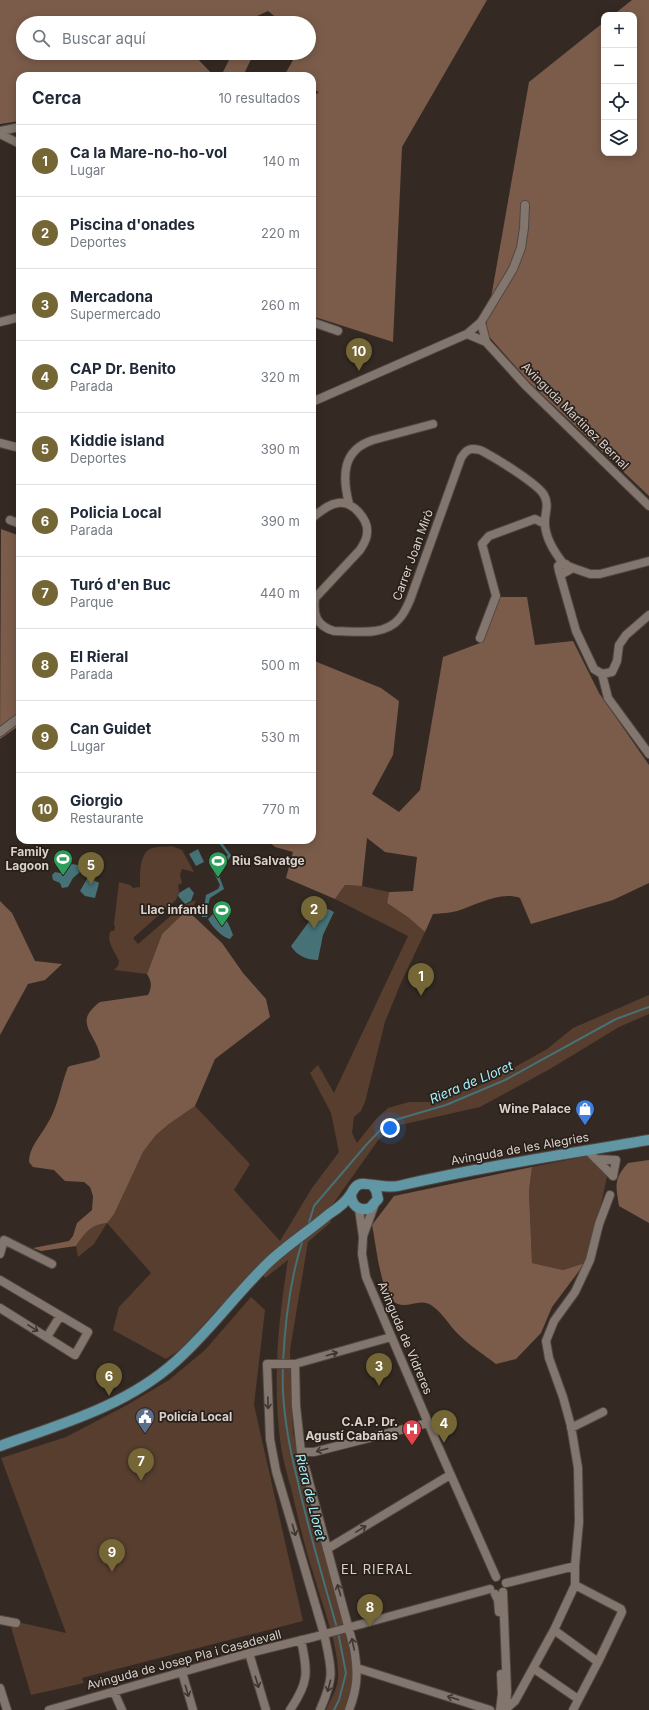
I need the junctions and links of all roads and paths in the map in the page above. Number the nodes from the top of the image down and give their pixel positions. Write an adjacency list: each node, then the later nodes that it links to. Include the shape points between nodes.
1 (16, 127): 2 (street)
2 (0, 133): 3 (street)
3 (16, 142)
4 (525, 205): 7 (street, via 524,228 518,255)
5 (16, 318): 6 (street)
6 (0, 322)
7 (481, 322): 10 (street); 11 (street, Avinguda Martinez Bernal)
8 (316, 323): 9 (street)
9 (338, 331)
10 (467, 334): 11 (street, Avinguda Martinez Bernal); 12 (street)
11 (486, 342): 17 (street, Avinguda Martinez Bernal, via 526,386)
12 (316, 400)
13 (433, 424): 16 (street, via 369,441 356,449 348,457 346,472 344,488)
14 (0, 443): 15 (street)
15 (16, 447)
16 (349, 504): 18 (street, via 340,502 326,507); 24 (street, Carrer Joan Mirò, via 356,509 366,525 368,532 365,542)
17 (649, 506)
18 (316, 515)
19 (10, 520): 20 (street)
20 (16, 522)
21 (545, 524): 23 (street, Carrer Joan Mirò, via 555,552); 26 (street, Carrer Joan Mirò, via 547,501 540,489 483,451 470,449 464,452 461,458 410,600 400,619 381,631 334,631 326,629); 27 (street, via 535,520 489,536 482,544 496,596)
22 (649, 561): 23 (street, via 600,574)
23 (565, 569): 28 (street, Carrer Joan Mirò, via 562,582 576,631 594,669)
24 (316, 597)
25 (649, 615): 28 (street, via 626,635 620,645 612,672)
26 (316, 619)
27 (480, 638)
28 (602, 674): 31 (street, via 608,698)
29 (16, 720): 30 (street)
30 (0, 732)
31 (649, 754)
32 (649, 1140): 33 (main road, Avinguda de les Alegries)
33 (588, 1151): 34 (street); 36 (main road, Avinguda de les Alegries, via 458,1173)
34 (596, 1159): 34 (street, via 613,1176 616,1160)
35 (373, 1186): 36 (main road); 37 (main road, via 363,1183); 39 (main road, via 378,1195)
36 (397, 1187): 39 (main road)
37 (351, 1194): 40 (main road); 41 (main road)
38 (610, 1195): 53 (street, via 590,1260 575,1292 554,1321 546,1341)
39 (376, 1203): 40 (main road, via 367,1210); 42 (street, Avinguda de Vidreres)
40 (357, 1208): 41 (main road); 42 (street, Avinguda de Vidreres)
41 (328, 1216): 54 (main road, via 285,1247 197,1341 151,1380 121,1399 90,1413)
42 (363, 1237): 49 (street, Avinguda de Vidreres, via 362,1254 366,1277)
43 (0, 1254): 44 (street, via 4,1240)
44 (52, 1264)
45 (0, 1280): 47 (street)
46 (0, 1308): 48 (street, one-way to 48)
47 (60, 1316): 48 (street); 48 (street, via 88,1332 75,1355)
48 (48, 1337)
49 (391, 1337): 50 (street, one-way to 49); 52 (street, Avinguda de Vidreres)
50 (293, 1364): 55 (street); 67 (street, one-way to 67, via 271,1364 270,1439 275,1465)
51 (603, 1412): 53 (street)
52 (428, 1423): 55 (street, one-way to 55, via 314,1452); 56 (street, Avinguda de Vidreres)
53 (571, 1428): 58 (street, via 579,1484)
54 (0, 1446)
55 (301, 1452): 57 (street)
56 (450, 1475): 57 (street, one-way to 56); 59 (street, Avinguda de Vidreres)
57 (327, 1549): 65 (street, one-way to 57)
58 (575, 1566): 60 (street); 61 (street)
59 (496, 1577): 60 (street, via 502,1578); 62 (street, via 489,1584)
60 (506, 1583): 62 (street)
61 (576, 1585): 66 (street); 70 (street, via 621,1609 622,1612)
62 (496, 1591): 65 (street, Avinguda de Josep Pla i Casadevall); 77 (street, via 508,1691)
63 (0, 1620): 64 (street)
64 (16, 1623)
65 (348, 1628): 67 (street, Avinguda de Josep Pla i Casadevall); 71 (street, one-way to 65)
66 (554, 1630): 70 (street); 72 (street)
67 (327, 1633): 68 (street, Avinguda de Josep Pla i Casadevall); 84 (street, one-way to 84, via 332,1675)
68 (301, 1640): 69 (street, Avinguda de Josep Pla i Casadevall); 83 (street, via 306,1675 302,1689)
69 (249, 1653): 73 (street, Avinguda de Josep Pla i Casadevall); 82 (street, one-way to 82)
70 (598, 1662): 76 (street)
71 (357, 1668): 85 (street, via 357,1686); 86 (street, one-way to 71)
72 (534, 1668): 76 (street); 77 (street, via 515,1701)
73 (182, 1672): 75 (street, Avinguda de Josep Pla i Casadevall); 81 (street, one-way to 81)
74 (0, 1688): 78 (street)
75 (114, 1692): 79 (street, Avinguda de Josep Pla i Casadevall); 80 (street)
76 (578, 1699): 87 (street)
77 (504, 1709)
78 (7, 1710)
79 (49, 1710)
80 (122, 1710)
81 (193, 1710)
82 (266, 1710)
83 (290, 1710)
84 (320, 1710)
85 (349, 1710)
86 (490, 1710)
87 (573, 1710)

